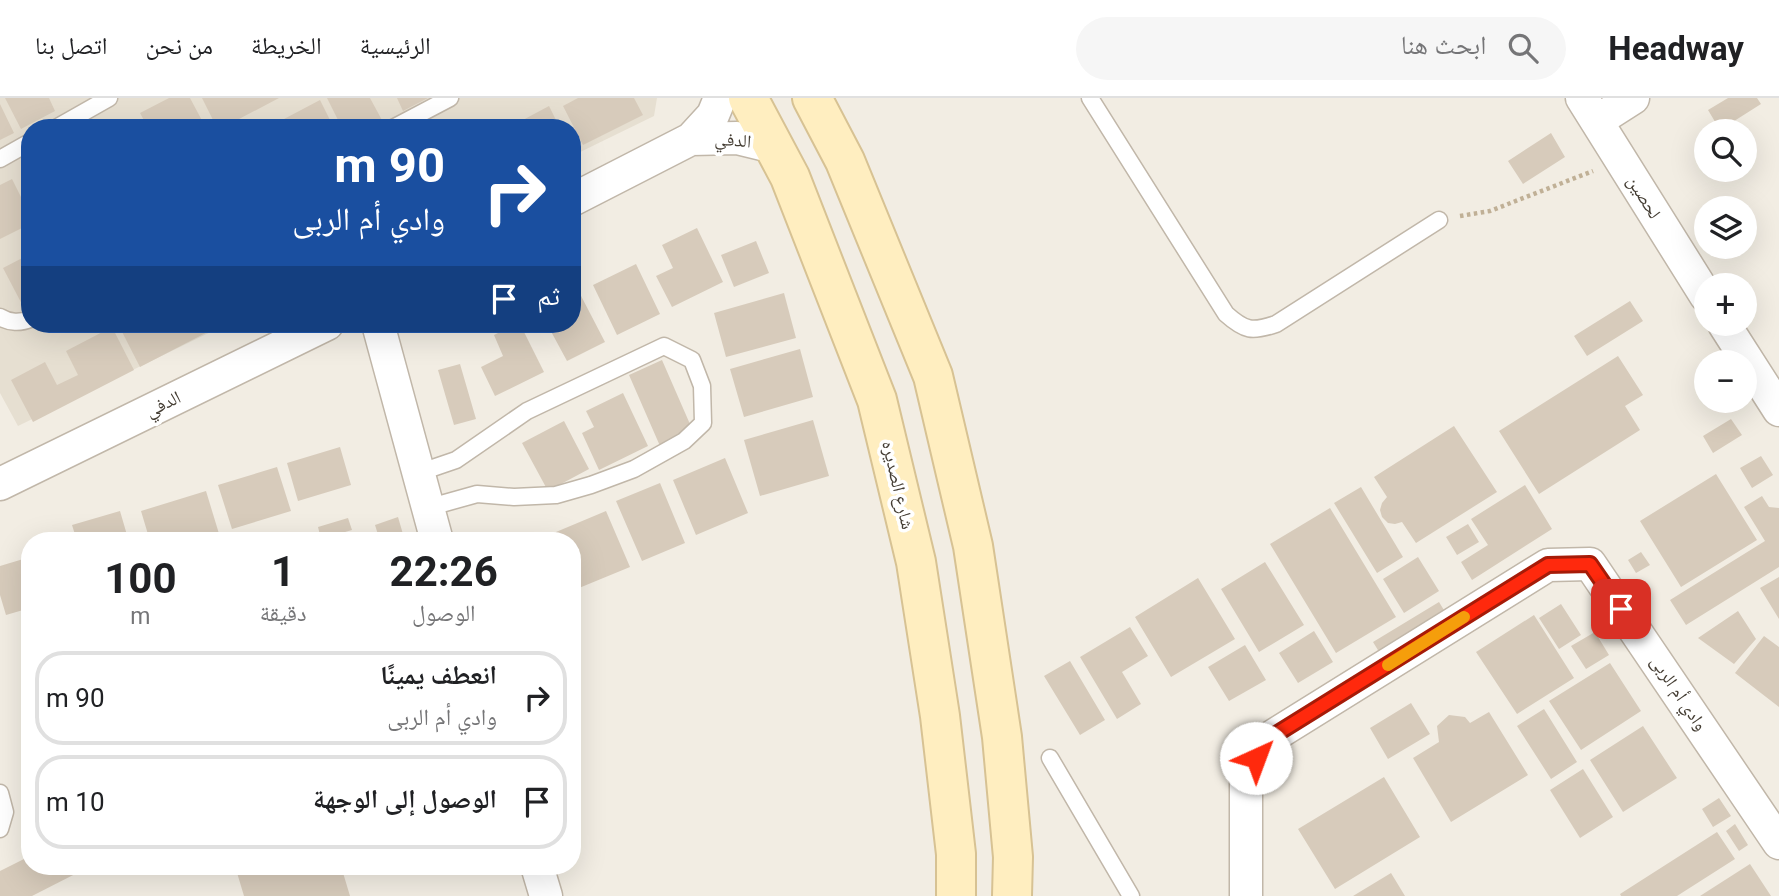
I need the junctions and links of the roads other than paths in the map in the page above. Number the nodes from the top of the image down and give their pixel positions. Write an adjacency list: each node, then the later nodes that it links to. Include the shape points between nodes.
1 (109, 98): 9 (lane)
2 (450, 98): 10 (lane)
3 (720, 98): 11 (street, الدفي, via 713,115)
4 (748, 98): 13 (main road, شارع الصديره)
5 (812, 98): 36 (main road, via 845,161 933,376 973,546 998,710 1013,857)
6 (1090, 98): 16 (lane, via 1226,314 1240,326 1258,330 1276,324)
7 (1633, 98): 8 (street)
8 (1590, 110): 17 (street, لحصين)
9 (72, 119)
10 (410, 119)
11 (691, 139): 13 (street, الدفي, via 737,138); 15 (street, الدفي)
12 (21, 147): 14 (lane)
13 (774, 147): 35 (main road, شارع الصديره, via 790,177 880,413 916,562 940,716 956,854)
14 (0, 159)
15 (581, 195)
16 (1440, 220)
17 (1694, 277)
18 (0, 317): 19 (lane)
19 (21, 322)
20 (309, 333): 25 (street, الدفي)
21 (380, 333): 24 (street)
22 (1732, 336): 23 (street)
23 (1778, 405)
24 (418, 473): 26 (street); 26 (lane, via 456,460 527,411 664,346 692,360 702,386 703,423 684,441 634,469 556,495 514,498 477,494)
25 (0, 484)
26 (427, 508): 27 (street)
27 (434, 532)
28 (1050, 758): 37 (lane)
29 (0, 793): 31 (lane, via 5,812)
30 (1770, 807): 32 (street, وادي أم الربى); 38 (street, وادي أم الربى, via 1590,564 1548,565 1265,741 1246,774)
31 (0, 829)
32 (1779, 842)
33 (540, 875): 34 (street)
34 (546, 896)
35 (956, 896)
36 (1012, 896)
37 (1131, 896)
38 (1246, 896)

